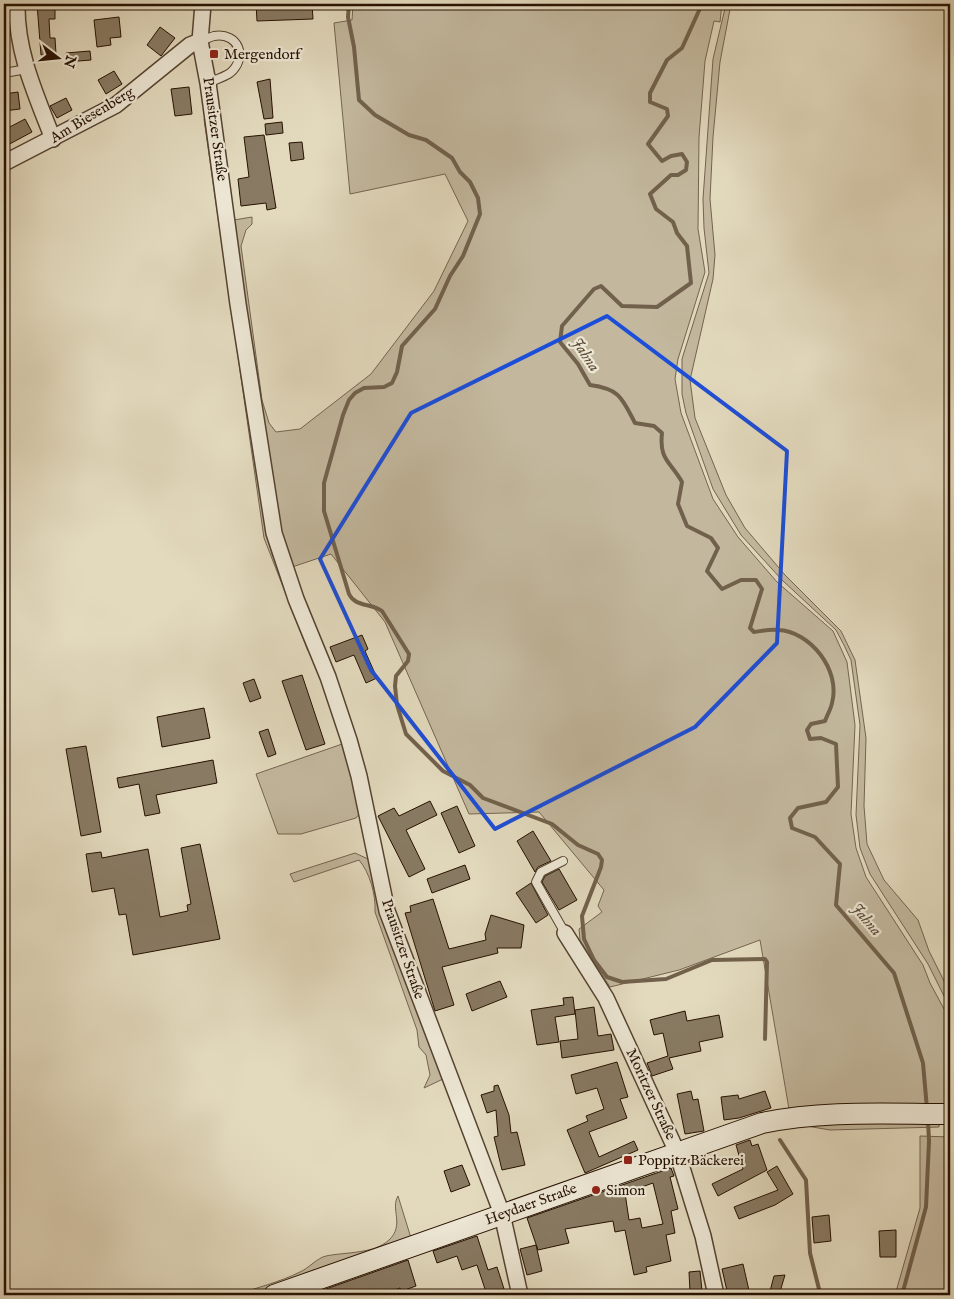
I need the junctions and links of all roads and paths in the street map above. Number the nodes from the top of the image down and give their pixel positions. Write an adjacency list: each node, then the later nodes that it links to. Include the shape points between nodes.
1 (17, 4): 4 (street, via 17,27)
2 (203, 4): 3 (street, Prausitzer Straße)
3 (200, 41): 6 (street, Prausitzer Straße); 6 (lane, via 226,36 236,41 240,49 240,62 229,73); 7 (street, Am Biesenberg, via 190,45 149,81 116,104)
4 (27, 69): 5 (lane); 7 (street)
5 (4, 73)
6 (208, 83): 13 (street, Prausitzer Straße, via 274,533 339,710 359,776 387,911)
7 (53, 139): 8 (street, Am Biesenberg)
8 (4, 163)
9 (563, 861): 10 (lane, via 541,872 536,882)
10 (566, 933): 12 (street, Moritzer Straße, via 613,1012)
11 (945, 1114): 12 (main road, Heydaer Straße, via 788,1117)
12 (677, 1152): 13 (main road, Heydaer Straße); 16 (street, Moritzer Straße, via 703,1236)
13 (502, 1214): 14 (main road, Heydaer Straße); 15 (street, Prausitzer Straße)
14 (274, 1295)
15 (520, 1295)
16 (716, 1295)

